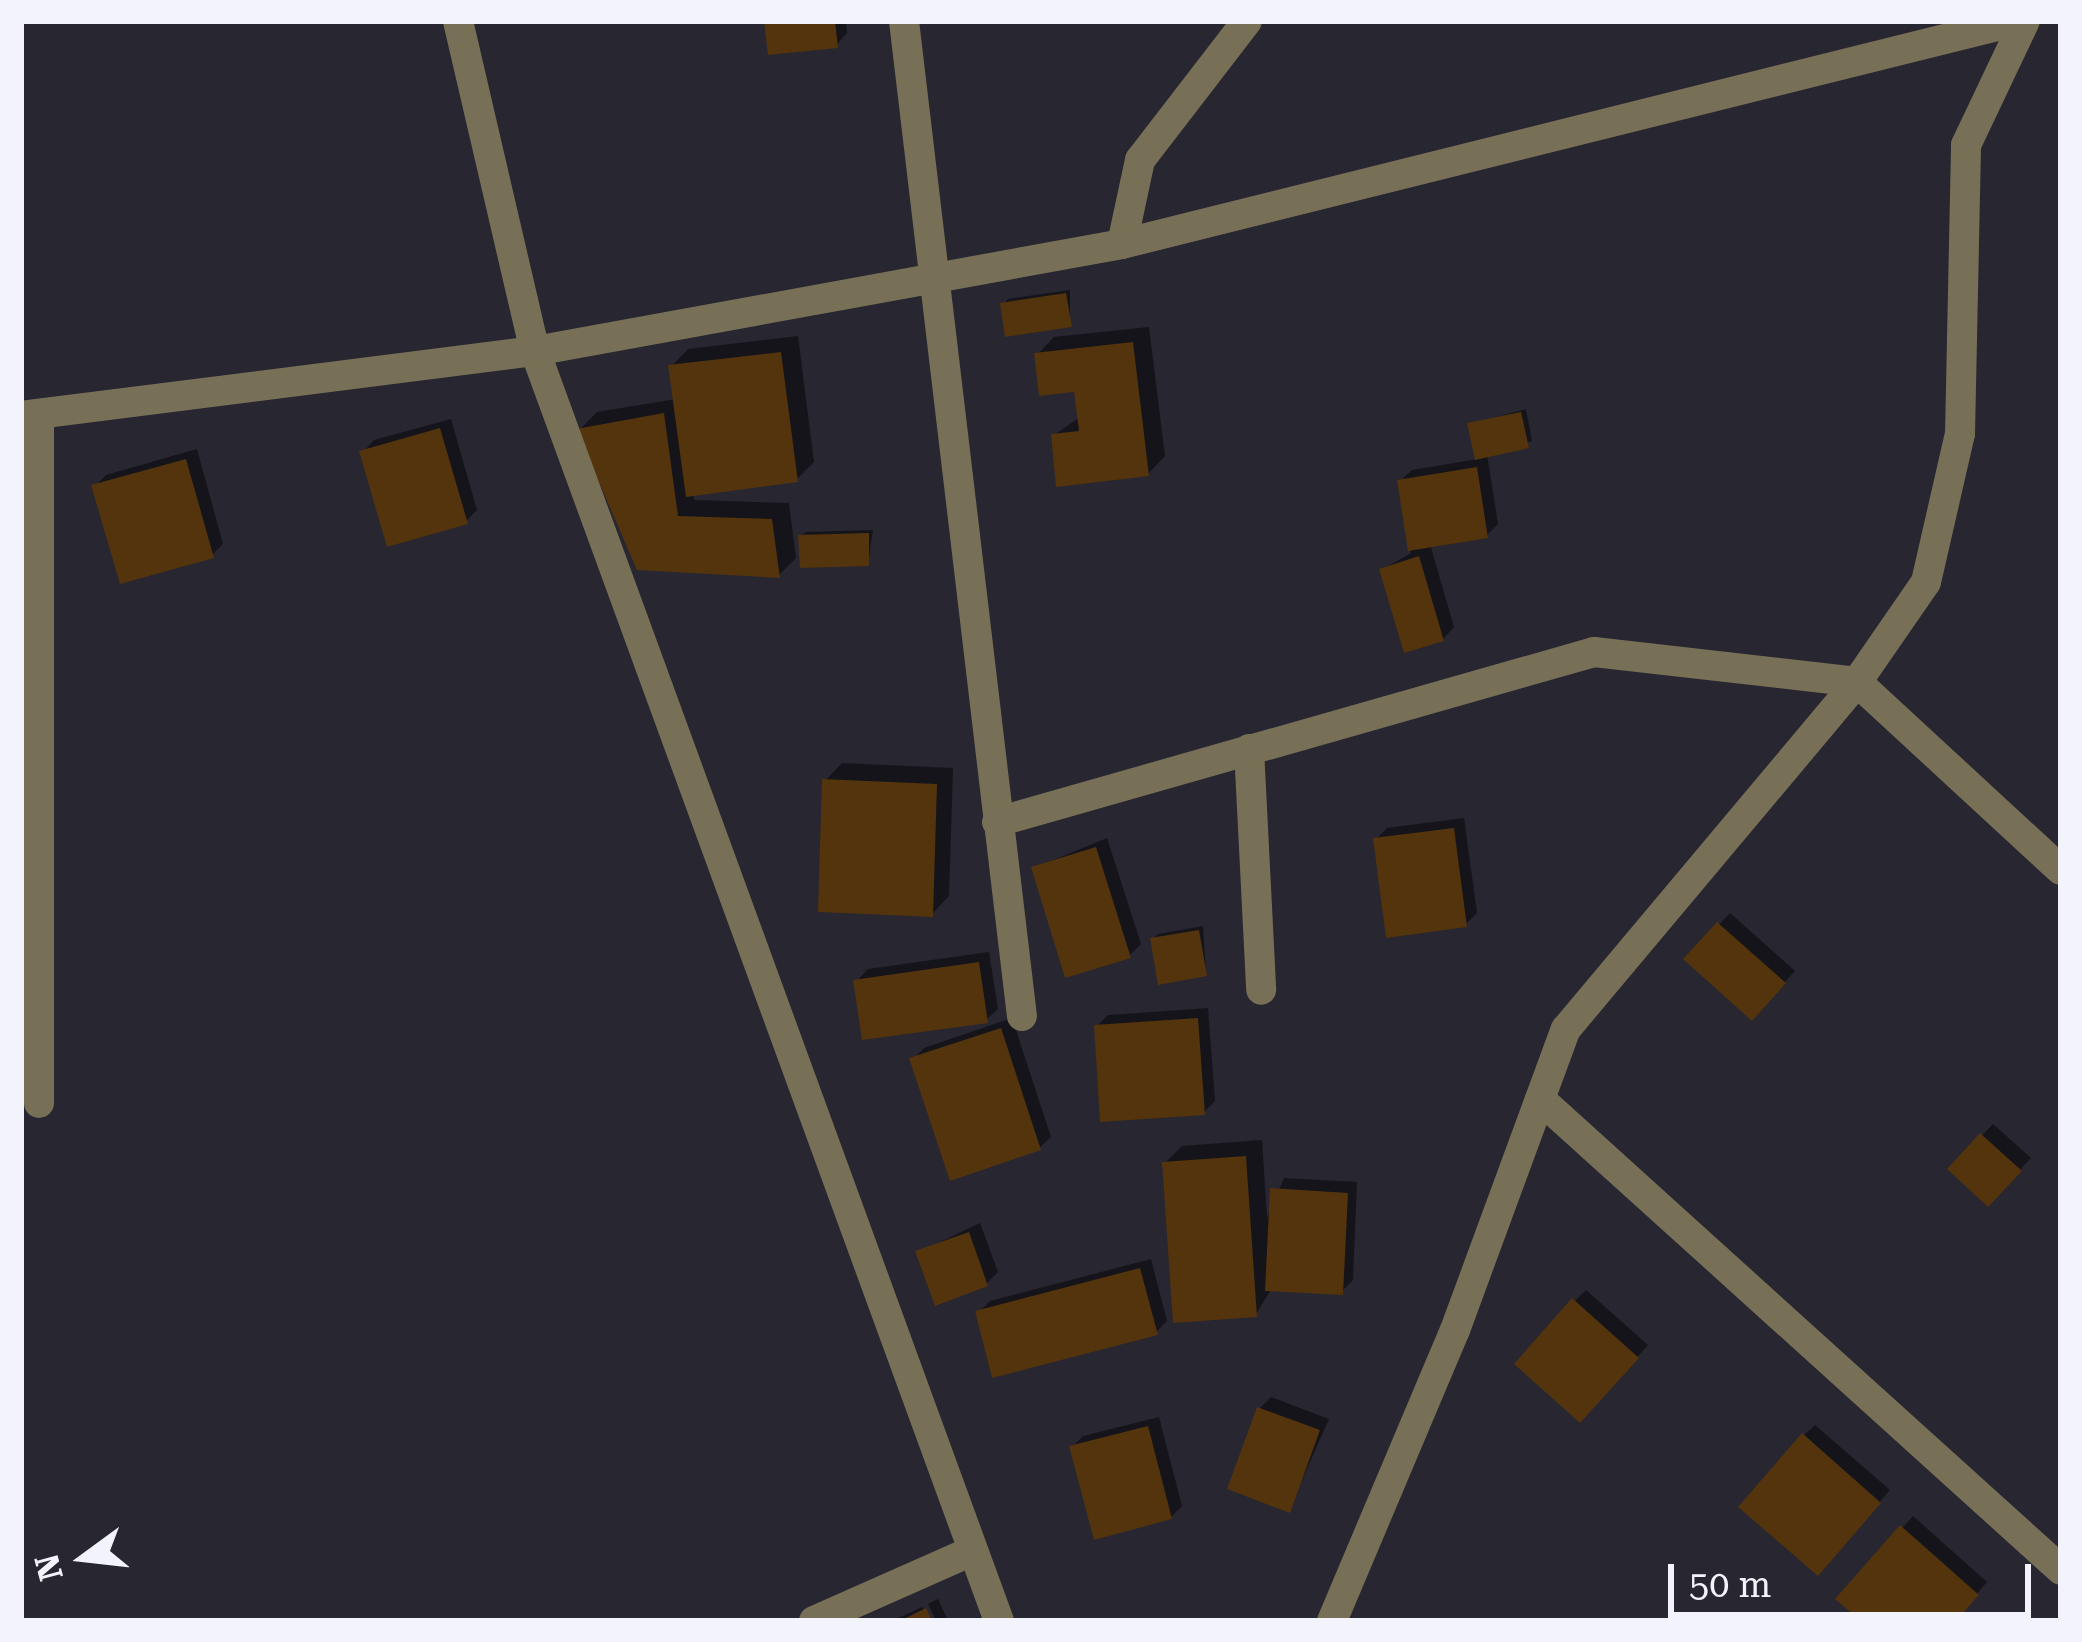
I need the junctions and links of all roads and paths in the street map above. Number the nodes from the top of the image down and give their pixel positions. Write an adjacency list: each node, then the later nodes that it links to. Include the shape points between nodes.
1 (458, 21): 7 (street)
2 (904, 21): 6 (street)
3 (1247, 21): 5 (street, via 1140,160)
4 (2021, 21): 5 (street); 9 (street, via 1966,145 1960,434 1926,582)
5 (1122, 244): 6 (street)
6 (934, 278): 7 (street); 11 (street)
7 (535, 351): 8 (street); 17 (street)
8 (30, 415): 16 (street)
9 (1857, 682): 10 (street, via 1594,652); 12 (street); 15 (street, via 1566,1029)
10 (1249, 749): 11 (street); 13 (street)
11 (997, 822): 14 (street)
12 (2061, 870)
13 (1261, 990)
14 (1022, 1016)
15 (1540, 1099): 18 (street); 19 (street)
16 (39, 1103)
17 (970, 1552): 20 (street); 21 (street)
18 (2061, 1570)
19 (1342, 1616)
20 (814, 1621)
21 (1000, 1621)

